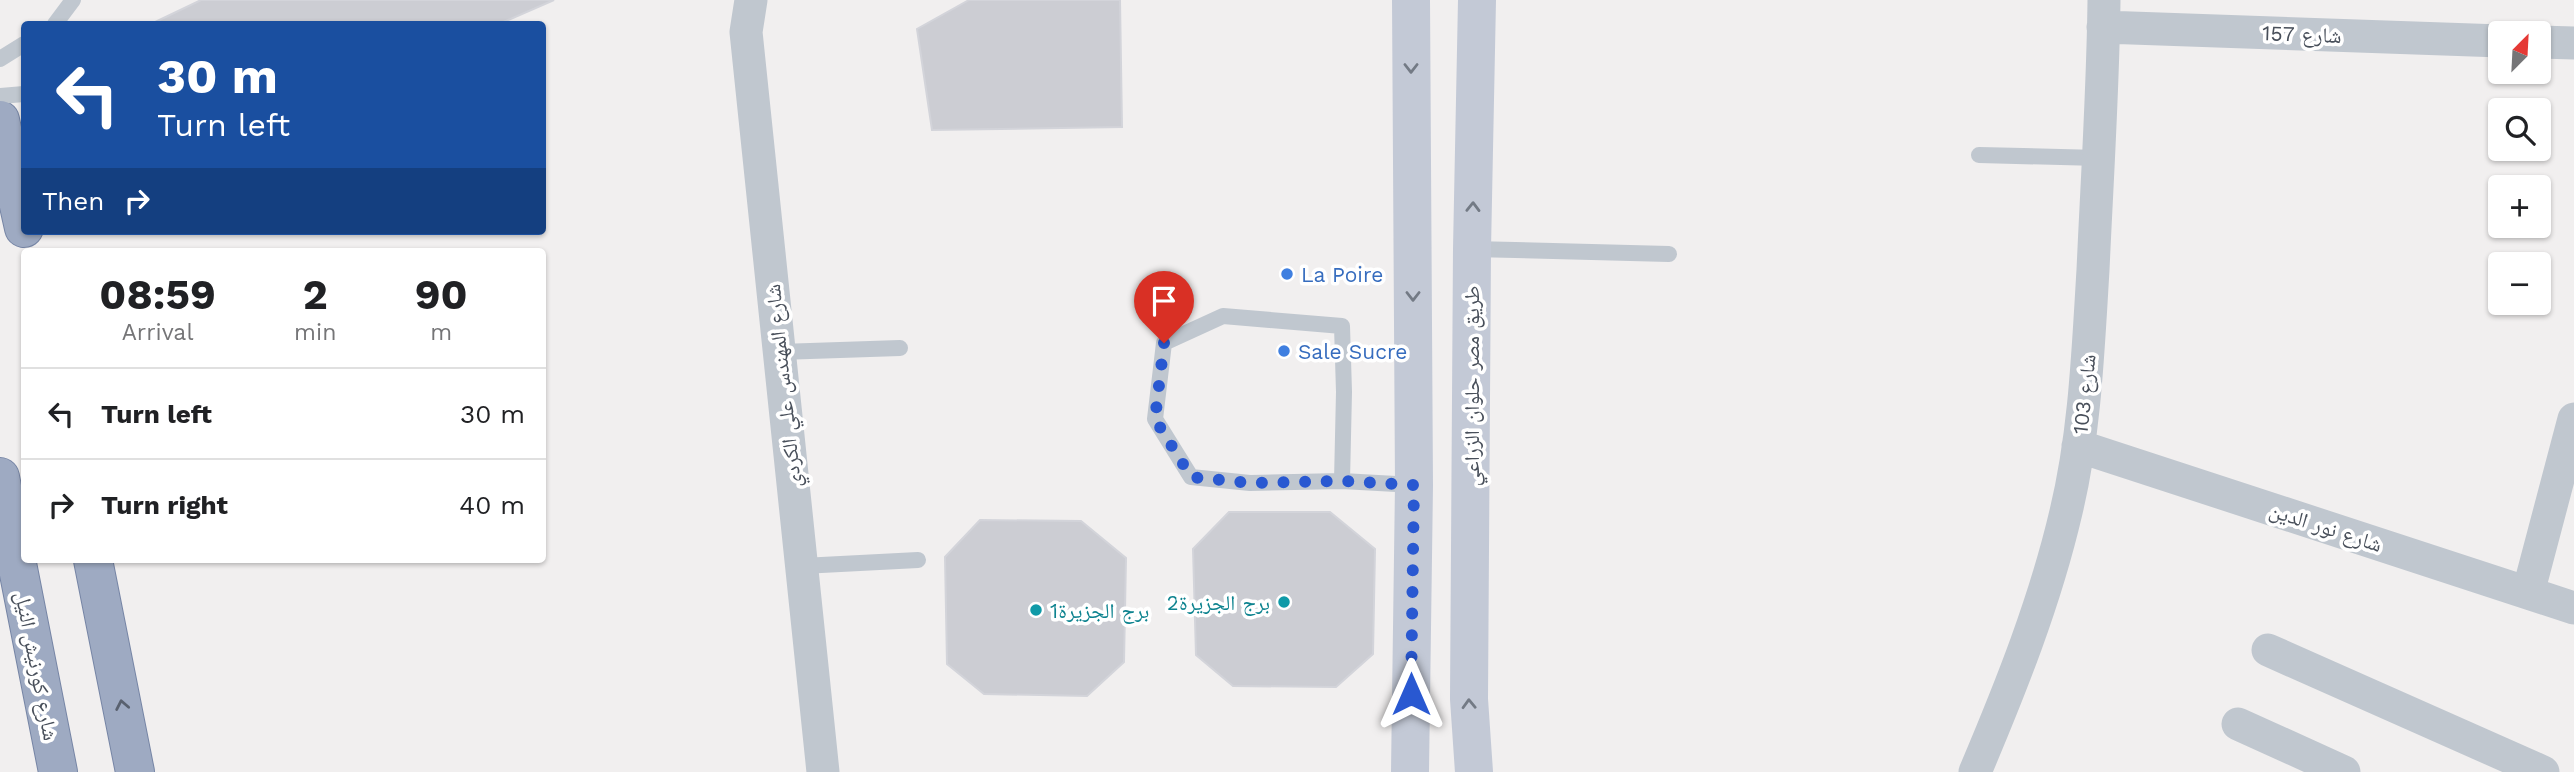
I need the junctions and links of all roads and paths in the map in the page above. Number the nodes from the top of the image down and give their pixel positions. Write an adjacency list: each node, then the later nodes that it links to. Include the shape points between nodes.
1 (73, 0): 6 (lane)
2 (751, 0): 21 (street, شارع المهندس علي الكردي, via 746,32)
3 (1411, 0): 26 (main road, one-way to 26)
4 (1477, 0): 18 (main road, طريق مصر حلوان الزراعي, one-way to 4)
5 (2104, 14): 7 (street, شارع 157); 16 (street, شارع 103)
6 (57, 21)
7 (2488, 40)
8 (2552, 42): 9 (street)
9 (2574, 43)
10 (21, 46): 11 (lane)
11 (0, 59)
12 (21, 94): 13 (lane)
13 (0, 96)
14 (0, 120): 17 (highway)
15 (1979, 155): 16 (lane)
16 (2099, 158): 23 (street, شارع 103, via 2087,373)
17 (21, 205)
18 (1472, 249): 19 (lane); 38 (main road, طريق مصر حلوان الزراعي, one-way to 18, via 1469,699)
19 (1669, 254)
20 (900, 348): 21 (lane)
21 (780, 352): 29 (street, شارع المهندس علي الكردي)
22 (2574, 419): 30 (street)
23 (2078, 446): 30 (street, شارع نور الدين); 39 (street, شارع 103, via 2050,573)
24 (0, 477): 34 (highway, شارع كورنيش النيل)
25 (1342, 481): 25 (lane, via 1250,483 1191,477 1155,419 1164,343 1223,316 1342,327); 26 (lane)
26 (1414, 485): 37 (main road)
27 (918, 560): 29 (lane)
28 (94, 563): 35 (highway, one-way to 28)
29 (802, 566): 36 (street, شارع المهندس علي الكردي)
30 (2528, 593): 31 (street, شارع نور الدين)
31 (2574, 608)
32 (2268, 650): 41 (street)
33 (2238, 724): 40 (street)
34 (58, 772)
35 (135, 772)
36 (823, 772)
37 (1410, 772)
38 (1474, 772)
39 (1975, 772)
40 (2344, 772)
41 (2543, 772)

